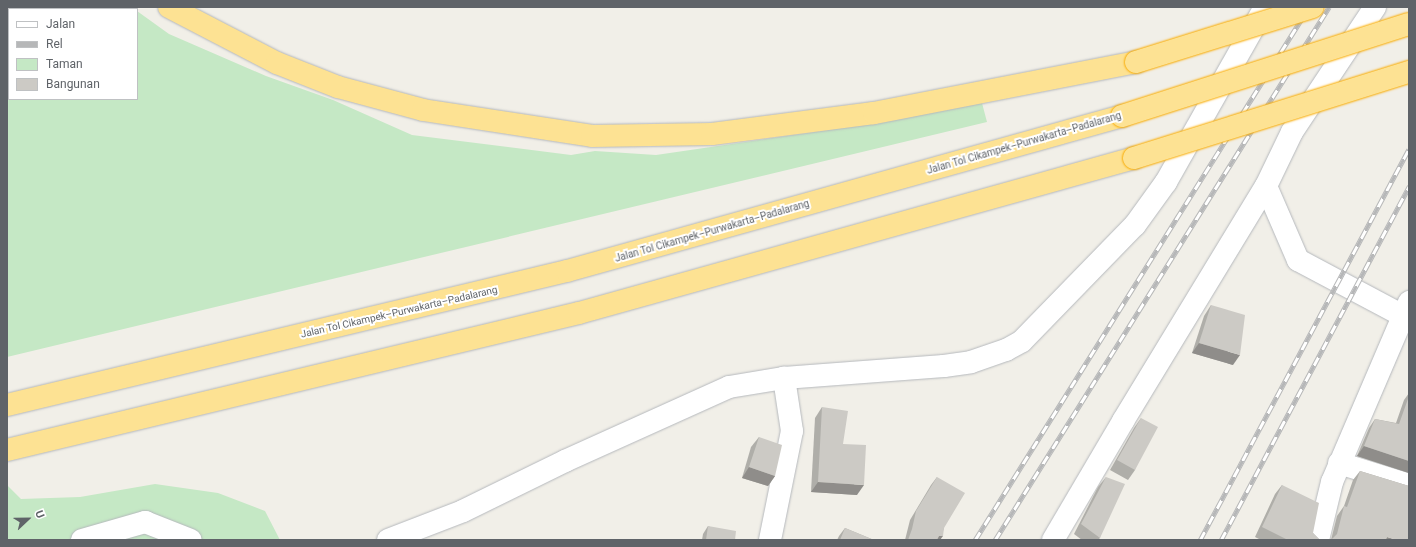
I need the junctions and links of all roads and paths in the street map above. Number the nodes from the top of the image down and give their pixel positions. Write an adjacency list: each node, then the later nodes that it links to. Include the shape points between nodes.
1 (169, 7): 3 (highway, bridge, via 277,63 338,87 423,110 592,136 712,134 874,113 1136,62)
2 (1265, 7): 9 (street, via 1166,182 1135,225 1022,341 1006,350 971,362)
3 (1313, 7)
4 (1375, 7): 7 (street, via 1292,132)
5 (1409, 24): 10 (highway, Jalan Tol Cikampek–Purwakarta–Padalarang, bridge, via 1122,116 567,271)
6 (1409, 72): 11 (highway, bridge, via 1134,158 579,313)
7 (1266, 186): 8 (street, via 1298,260); 18 (street)
8 (1407, 313): 12 (street)
9 (784, 378): 16 (street, via 729,387 565,461 463,511); 17 (street, via 792,431)
10 (7, 405)
11 (7, 450)
12 (1339, 463): 13 (street); 19 (street, via 1327,496)
13 (1409, 485)
14 (82, 540): 15 (street, via 145,522)
15 (192, 540)
16 (388, 540)
17 (770, 540)
18 (1054, 540)
19 (1318, 540)

